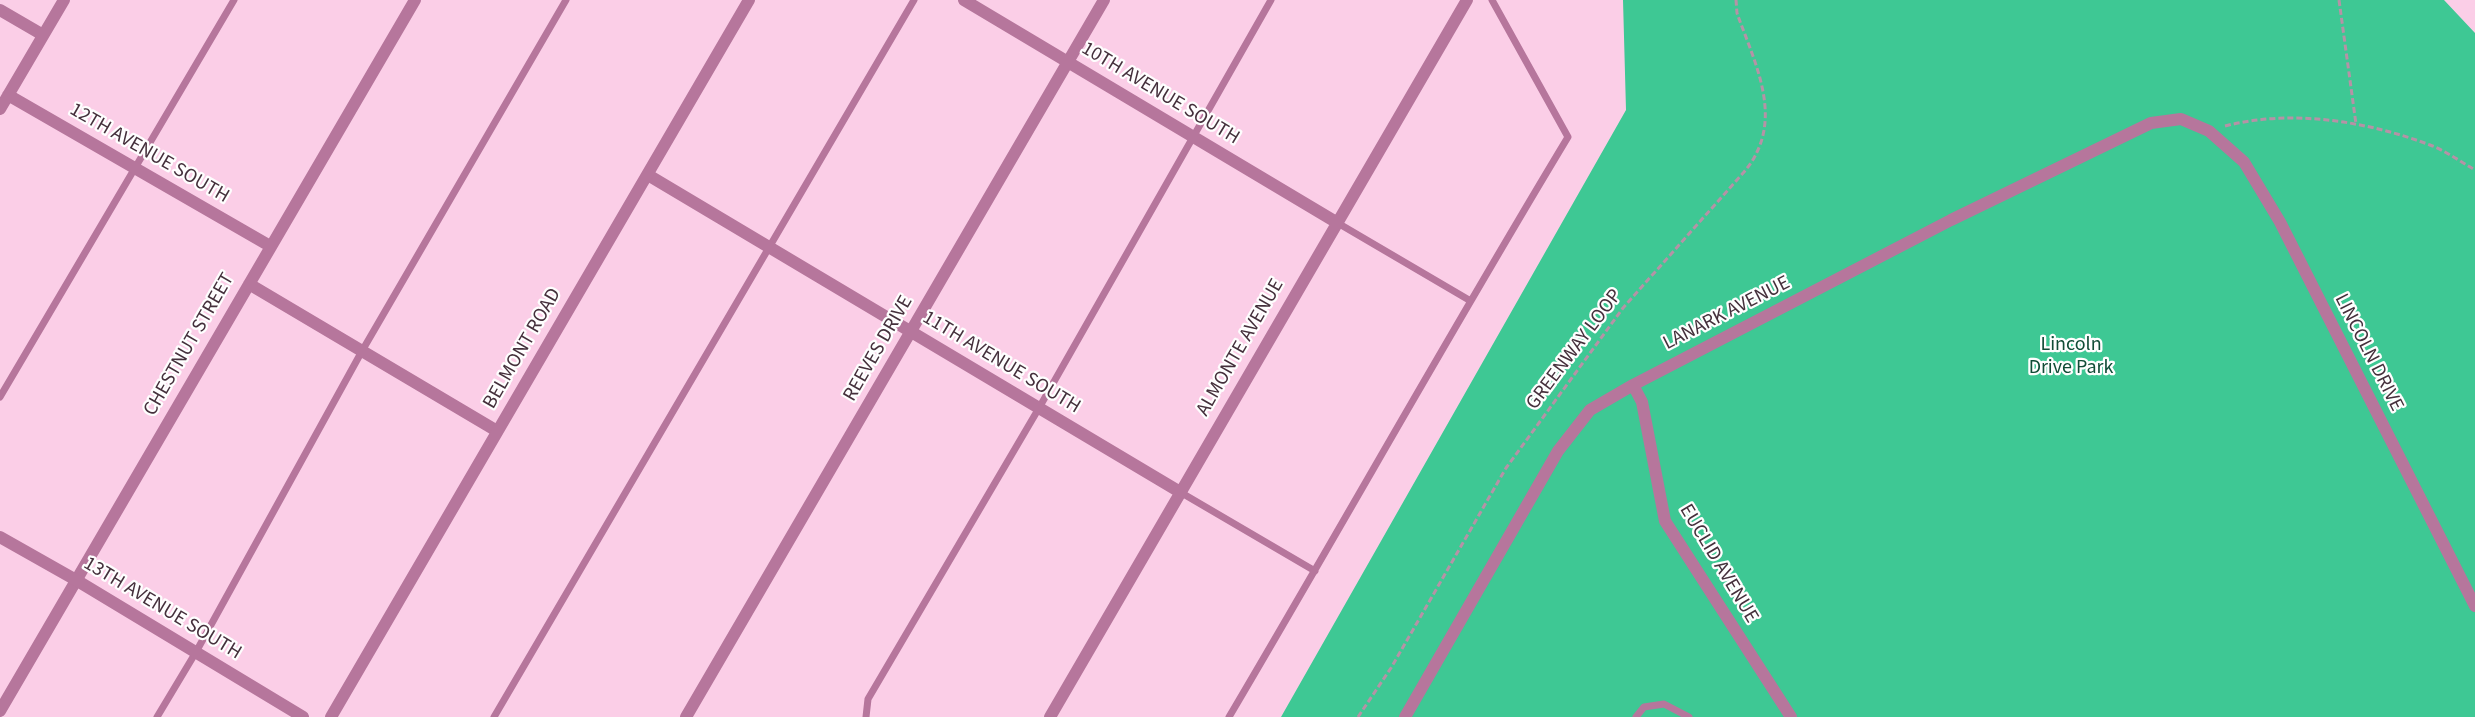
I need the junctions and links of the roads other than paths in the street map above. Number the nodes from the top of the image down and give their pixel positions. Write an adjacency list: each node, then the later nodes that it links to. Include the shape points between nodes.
1 (64, 0): 13 (street)
2 (234, 0): 19 (lane)
3 (415, 0): 22 (street, CHESTNUT STREET)
4 (566, 0): 27 (lane)
5 (749, 0): 20 (street, BELMONT ROAD)
6 (914, 0): 23 (lane)
7 (964, 0): 14 (street, 10TH AVENUE SOUTH)
8 (1104, 0): 14 (street, REEVES DRIVE)
9 (1271, 0): 18 (lane)
10 (1467, 0): 21 (street, ALMONTE AVENUE)
11 (1492, 0): 25 (lane, via 1568,137)
12 (0, 10): 13 (street)
13 (43, 35): 15 (street)
14 (1068, 62): 18 (street, 10TH AVENUE SOUTH); 26 (street, REEVES DRIVE)
15 (8, 95): 16 (street); 19 (street, 12TH AVENUE SOUTH)
16 (0, 109)
17 (2209, 131): 28 (street, LANARK AVENUE, via 2181,119 2151,123 1951,220); 36 (street, LINCOLN DRIVE, via 2244,162 2280,222)
18 (1194, 136): 21 (street, 10TH AVENUE SOUTH); 30 (lane)
19 (135, 169): 22 (street, 12TH AVENUE SOUTH); 29 (lane)
20 (648, 174): 23 (street, 11TH AVENUE SOUTH); 31 (street, BELMONT ROAD)
21 (1336, 222): 25 (lane); 32 (street, ALMONTE AVENUE)
22 (270, 246): 24 (street, CHESTNUT STREET)
23 (769, 247): 26 (street, 11TH AVENUE SOUTH); 42 (lane)
24 (249, 284): 27 (street); 35 (street, CHESTNUT STREET)
25 (1469, 300): 34 (lane)
26 (911, 332): 30 (street, 11TH AVENUE SOUTH); 43 (street, REEVES DRIVE)
27 (362, 351): 31 (street); 37 (lane)
28 (1633, 385): 47 (street, LANARK AVENUE, via 1590,410 1558,451); 50 (street, EUCLID AVENUE, via 1642,402 1665,521)
29 (0, 397)
30 (1039, 408): 32 (street, 11TH AVENUE SOUTH); 44 (lane, via 868,699)
31 (497, 431): 41 (street, BELMONT ROAD)
32 (1180, 492): 34 (lane); 45 (street, ALMONTE AVENUE)
33 (0, 537): 35 (street, 13TH AVENUE SOUTH)
34 (1316, 571): 46 (lane)
35 (76, 580): 37 (street, 13TH AVENUE SOUTH); 38 (street, CHESTNUT STREET)
36 (2475, 606)
37 (196, 652): 39 (lane); 40 (street, 13TH AVENUE SOUTH)
38 (0, 711)
39 (157, 717)
40 (303, 717)
41 (331, 717)
42 (495, 717)
43 (686, 717)
44 (866, 717)
45 (1050, 717)
46 (1229, 717)
47 (1405, 717)
48 (1636, 717): 49 (lane, via 1644,707 1664,704)
49 (1689, 717)
50 (1791, 717)

